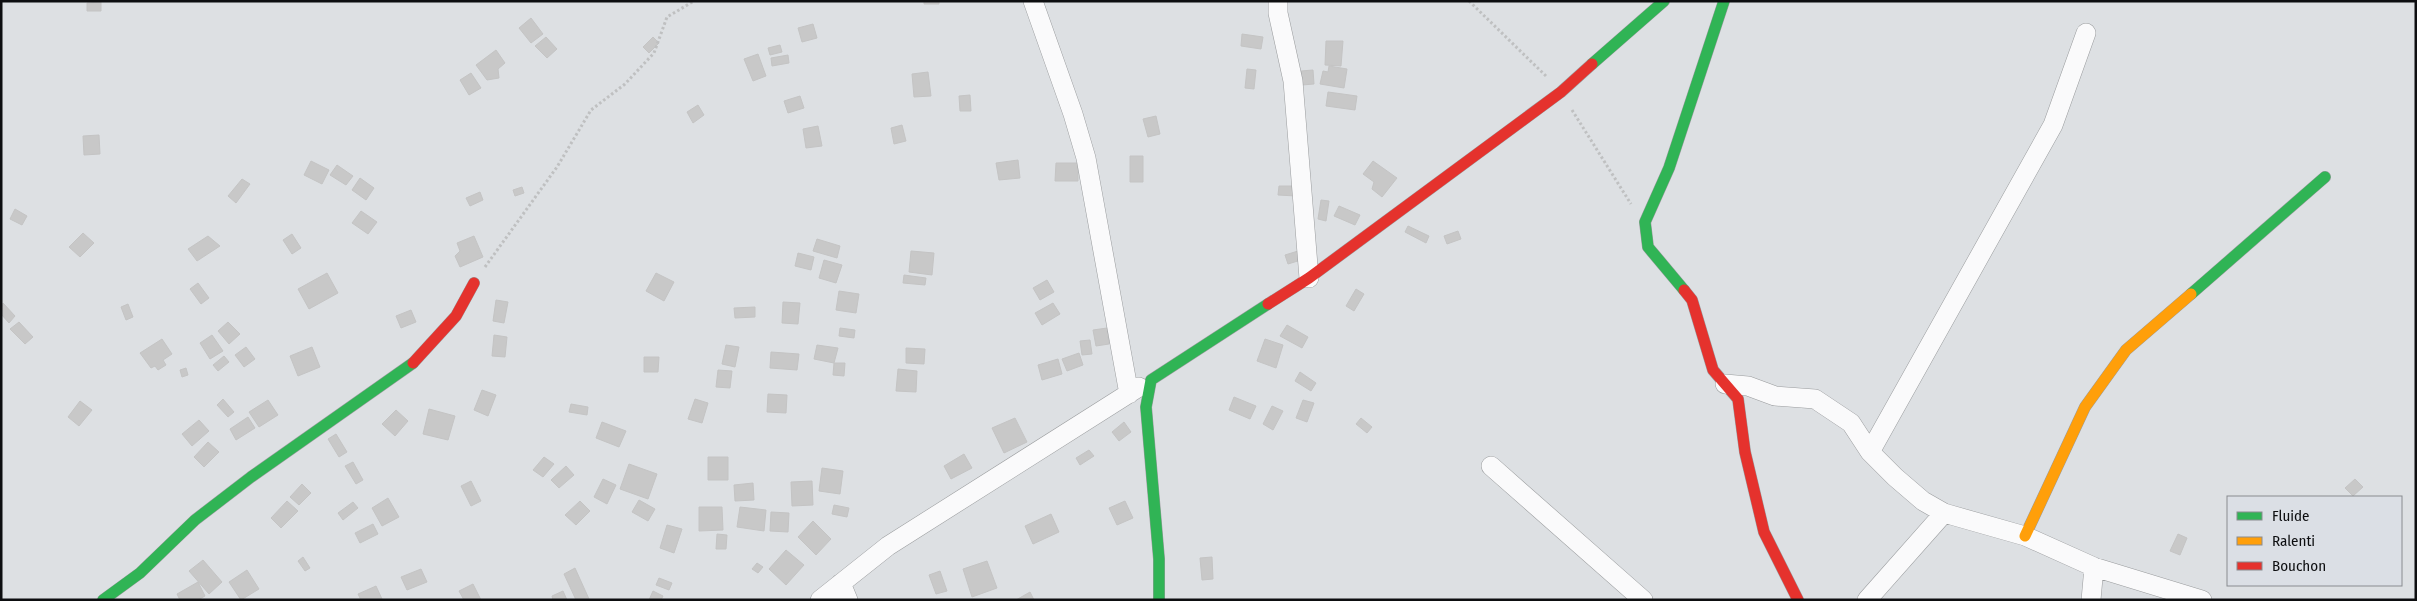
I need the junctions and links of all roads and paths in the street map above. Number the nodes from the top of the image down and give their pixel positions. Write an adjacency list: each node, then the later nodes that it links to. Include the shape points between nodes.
1 (694, 1): 9 (path, via 666,17 654,52 625,84 591,110 557,167)
2 (1033, 1): 12 (street, via 1086,158)
3 (1278, 1): 8 (street, via 1293,81)
4 (1664, 1): 8 (street, via 1561,92)
5 (1724, 1): 11 (street, via 1669,168 1645,222 1648,247 1692,300 1713,370)
6 (2086, 33): 13 (street, via 2053,125)
7 (2325, 177): 16 (street, via 2126,350 2085,407)
8 (1310, 278): 10 (street)
9 (474, 284): 19 (street, via 456,316 411,365 194,520 140,573)
10 (1152, 380): 12 (street); 21 (street, via 1146,407 1159,559)
11 (1726, 384): 13 (street, via 1748,386 1774,396 1815,399 1851,423); 23 (street, via 1738,399 1745,452 1764,532)
12 (1129, 394): 18 (street, via 888,546)
13 (1870, 452): 15 (street, via 1923,501)
14 (1492, 466): 22 (street)
15 (1944, 513): 16 (street); 24 (street)
16 (2025, 536): 17 (street)
17 (2094, 567): 25 (street); 26 (street)
18 (845, 592): 20 (street)
19 (103, 600)
20 (820, 600)
21 (1159, 600)
22 (1643, 600)
23 (1798, 600)
24 (1867, 600)
25 (2092, 600)
26 (2202, 600)

